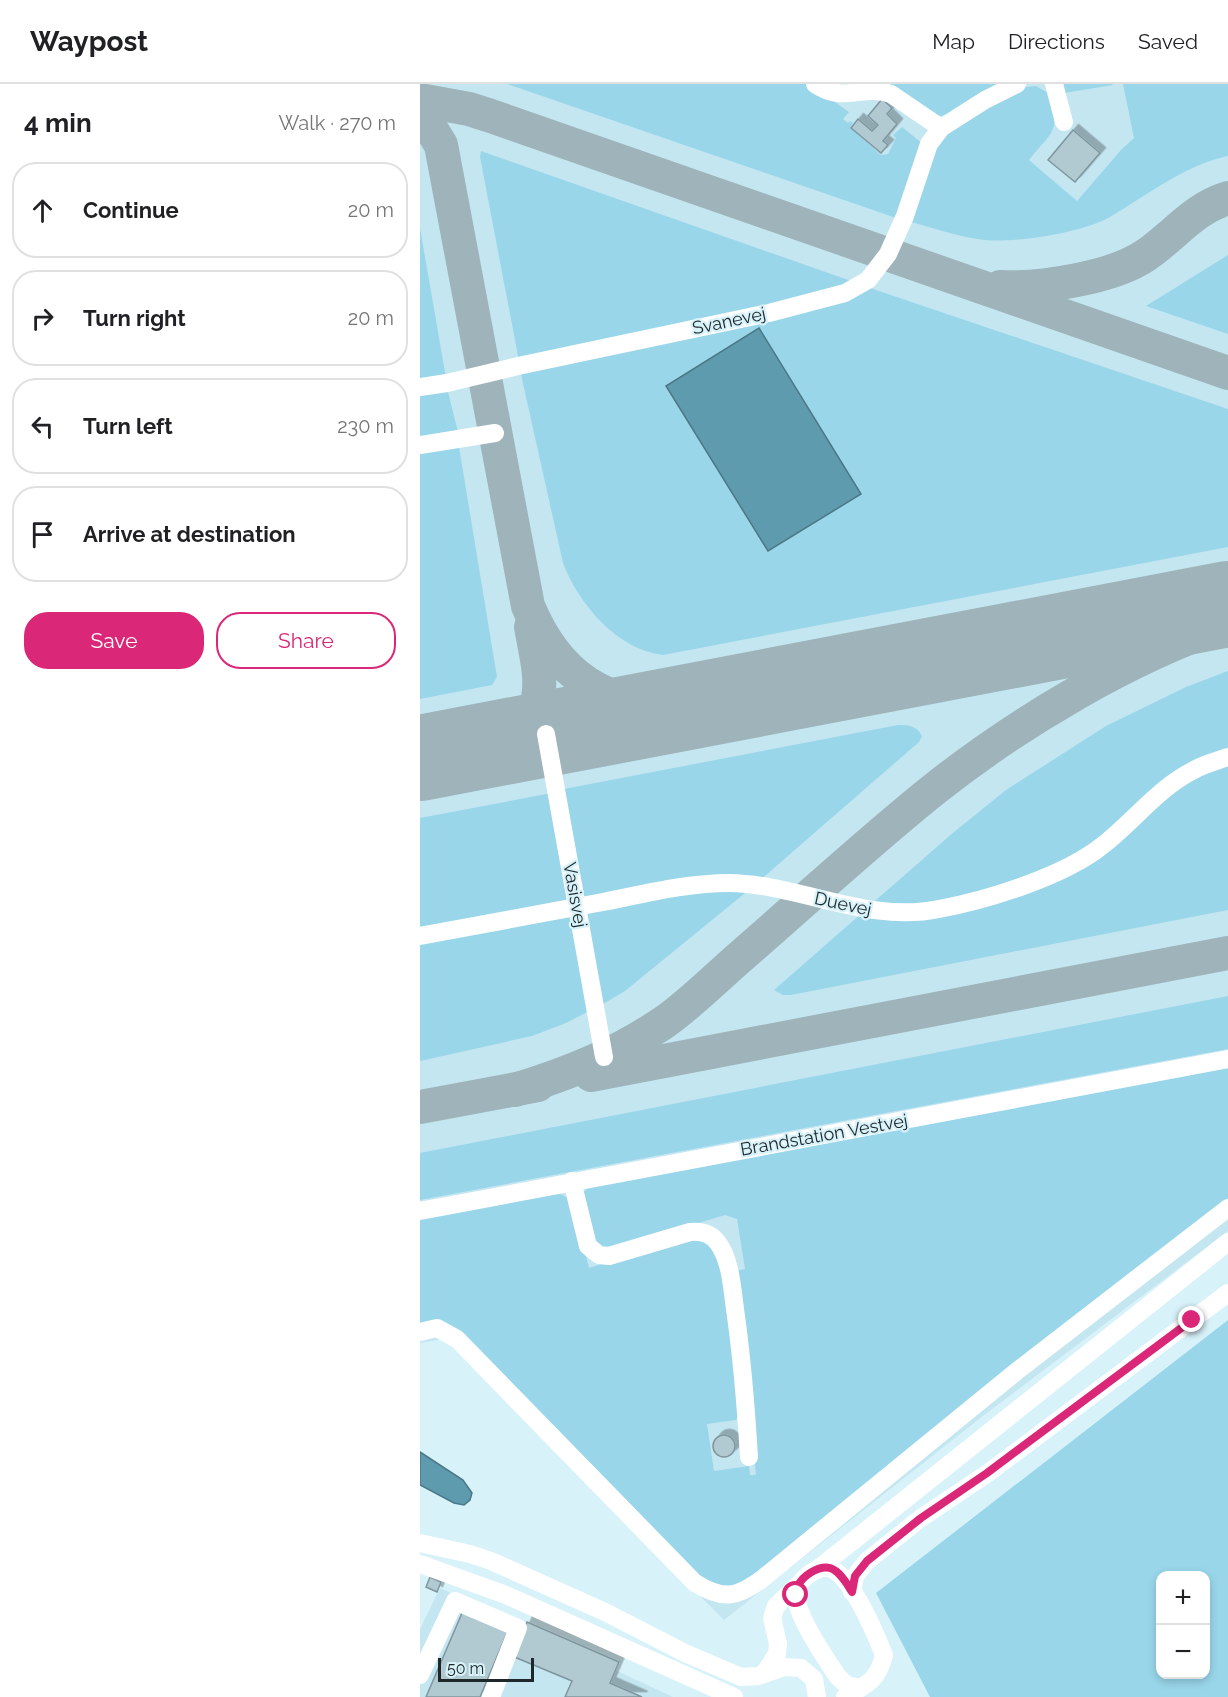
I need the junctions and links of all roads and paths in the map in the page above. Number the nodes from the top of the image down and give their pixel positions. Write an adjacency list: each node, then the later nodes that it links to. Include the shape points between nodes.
1 (815, 84): 5 (lane, via 825,91 842,94 891,94)
2 (1017, 84): 5 (lane)
3 (1054, 84): 4 (lane)
4 (1064, 122)
5 (941, 128): 6 (lane, Svanevej, via 929,144 888,254 868,279 845,293 769,313)
6 (420, 387)
7 (495, 433): 8 (lane)
8 (420, 445)
9 (546, 734): 11 (lane, Vasisvej)
10 (1228, 757): 11 (lane, Duevej, via 1171,784 1080,861 1001,892 939,910 884,913 756,885 728,883)
11 (577, 906): 12 (lane, Duevej); 13 (lane, Vasisvej)
12 (420, 936)
13 (604, 1057)
14 (1228, 1059): 15 (lane, Brandstation Vestvej)
15 (572, 1181): 17 (lane, Brandstation Vestvej); 21 (lane, via 588,1246 599,1255 609,1256 690,1232 701,1231 718,1243 732,1285 744,1368)
16 (1228, 1208): 20 (lane, via 1017,1371 762,1579 733,1595 719,1595 694,1583 457,1339 437,1328)
17 (420, 1211)
18 (1228, 1242): 24 (lane)
19 (1228, 1293): 26 (lane, via 921,1518 867,1561 855,1576)
20 (420, 1332)
21 (749, 1456)
22 (420, 1543): 27 (lane, via 491,1561 741,1677)
23 (420, 1564): 31 (lane, via 506,1594)
24 (819, 1568): 25 (lane); 26 (lane, via 830,1568)
25 (798, 1585): 27 (lane, via 776,1606 772,1618 777,1654); 29 (lane, via 799,1610 825,1658 838,1677)
26 (852, 1592): 29 (lane, via 884,1655 877,1675)
27 (764, 1674): 32 (lane, via 784,1667 801,1668 814,1679)
28 (420, 1675): 30 (lane, via 455,1601 518,1628)
29 (857, 1693)
30 (491, 1697)
31 (734, 1697)
32 (817, 1697)

